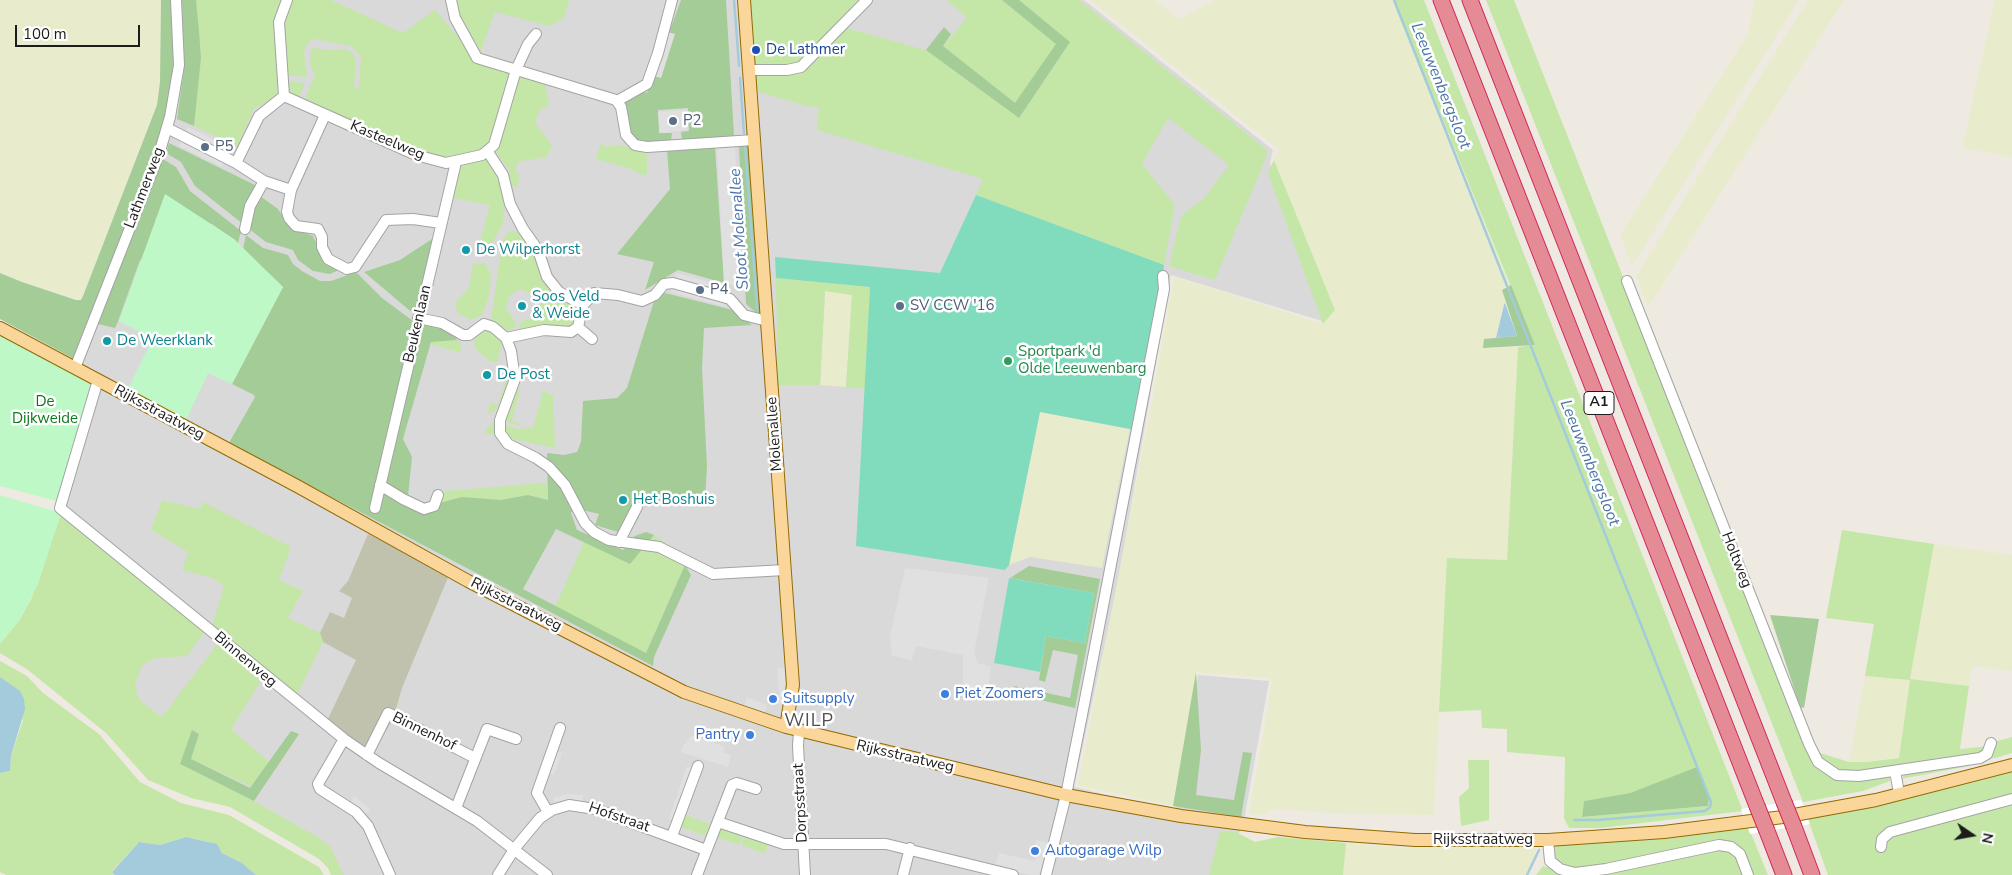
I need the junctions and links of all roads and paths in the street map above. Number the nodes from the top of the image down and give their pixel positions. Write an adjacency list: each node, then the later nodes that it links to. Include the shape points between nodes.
1 (176, 0): 15 (street, Lathmerweg, via 179,65)
2 (287, 0): 12 (street, via 279,22)
3 (451, 0): 10 (street, via 455,18 477,58)
4 (672, 0): 13 (street, via 647,84)
5 (744, 0): 11 (main road, Molenallee)
6 (866, 0): 11 (street, via 801,67)
7 (1440, 0): 77 (highway, A1, bridge)
8 (1470, 0): 78 (highway, A1, bridge)
9 (536, 34): 10 (street)
10 (516, 70): 13 (street); 17 (street, via 494,145)
11 (749, 70): 16 (main road, Molenallee)
12 (284, 96): 14 (street, Kasteelweg); 19 (street, via 259,116)
13 (615, 100): 16 (street, via 621,106 626,135 639,146)
14 (325, 115): 18 (street, Kasteelweg, via 416,155 446,163); 21 (street)
15 (167, 128): 19 (street); 35 (street, Lathmerweg)
16 (754, 140): 28 (main road, Molenallee)
17 (488, 152): 18 (street, Kasteelweg); 26 (street, via 503,175 510,204 538,250 547,276 559,292)
18 (456, 162): 22 (street, Beukenlaan)
19 (236, 163): 20 (street)
20 (264, 181): 21 (street); 23 (street, via 250,206)
21 (290, 190): 22 (street, via 287,212 292,223 318,229 328,259 346,269 355,268 360,262 386,220 413,218)
22 (441, 223): 27 (street, Beukenlaan)
23 (245, 229)
24 (1163, 276): 56 (street, via 1164,289)
25 (1627, 281): 53 (street, Holtweg, via 1814,756 1826,769 1844,777)
26 (583, 305): 28 (street, via 594,293 642,301 664,284 673,283 730,299 744,315); 29 (street)
27 (418, 318): 32 (street, via 442,323 463,335 469,335 484,324); 37 (street, Beukenlaan)
28 (767, 321): 42 (main road, Molenallee)
29 (578, 327): 31 (street, via 571,332 544,330); 33 (street)
30 (0, 328): 35 (main road, Rijksstraatweg)
31 (527, 335): 32 (street); 34 (street, via 517,345)
32 (506, 338): 34 (street)
33 (592, 339)
34 (512, 359): 41 (street, via 519,381 500,420 499,428 504,440 549,467 589,527 605,538)
35 (75, 368): 36 (main road, Rijksstraatweg)
36 (98, 380): 43 (main road, Rijksstraatweg, via 468,581 665,683 729,709); 47 (street, Binnenweg, via 60,508)
37 (380, 485): 38 (street, via 424,508 434,506); 40 (street, Beukenlaan)
38 (438, 495)
39 (638, 507): 41 (street)
40 (375, 508)
41 (619, 542): 42 (street, via 651,544 713,574)
42 (785, 570): 43 (main road, Molenallee, via 793,685)
43 (786, 727): 45 (main road, Rijksstraatweg)
44 (560, 728): 59 (street, via 537,793)
45 (799, 731): 56 (main road, Rijksstraatweg); 63 (street, Dorpsstraat)
46 (516, 739): 50 (street, Binnenhof, via 487,729)
47 (344, 740): 49 (street, Binnenweg); 68 (street, via 318,781 319,787 362,818 373,833)
48 (1991, 743): 53 (street, via 1987,754 1980,758)
49 (367, 755): 50 (street, Binnenhof, via 388,712); 58 (street, Binnenweg)
50 (475, 758): 58 (street, Binnenhof)
51 (2012, 765): 55 (main road, Rijksstraatweg)
52 (698, 766): 61 (street)
53 (1894, 771): 55 (street)
54 (756, 790): 60 (street, via 737,783 732,785)
55 (1899, 794): 62 (main road, Rijksstraatweg, via 1727,825)
56 (1066, 795): 62 (main road, Rijksstraatweg, via 1181,816 1305,832 1415,840); 75 (street)
57 (2012, 799): 64 (street, via 1890,832 1884,836)
58 (456, 808): 65 (street, Binnenweg)
59 (548, 812): 61 (street, Hofstraat, via 569,805 588,806); 65 (street, Hofstraat)
60 (718, 822): 63 (street, via 779,843); 67 (street)
61 (672, 836): 67 (street, Hofstraat)
62 (1548, 840): 76 (street, via 1550,861 1560,869 1574,873 1719,845 1731,847 1740,854)
63 (804, 845): 66 (street, via 879,843); 72 (street, Dorpsstraat)
64 (1881, 847)
65 (515, 848): 69 (street, Hofstraat); 70 (street, Binnenweg)
66 (910, 848): 73 (street); 74 (street)
67 (706, 850): 71 (street)
68 (390, 875)
69 (498, 875)
70 (547, 875)
71 (697, 875)
72 (805, 875)
73 (903, 875)
74 (1013, 875)
75 (1046, 875)
76 (1748, 875)
77 (1784, 875)
78 (1812, 875)

